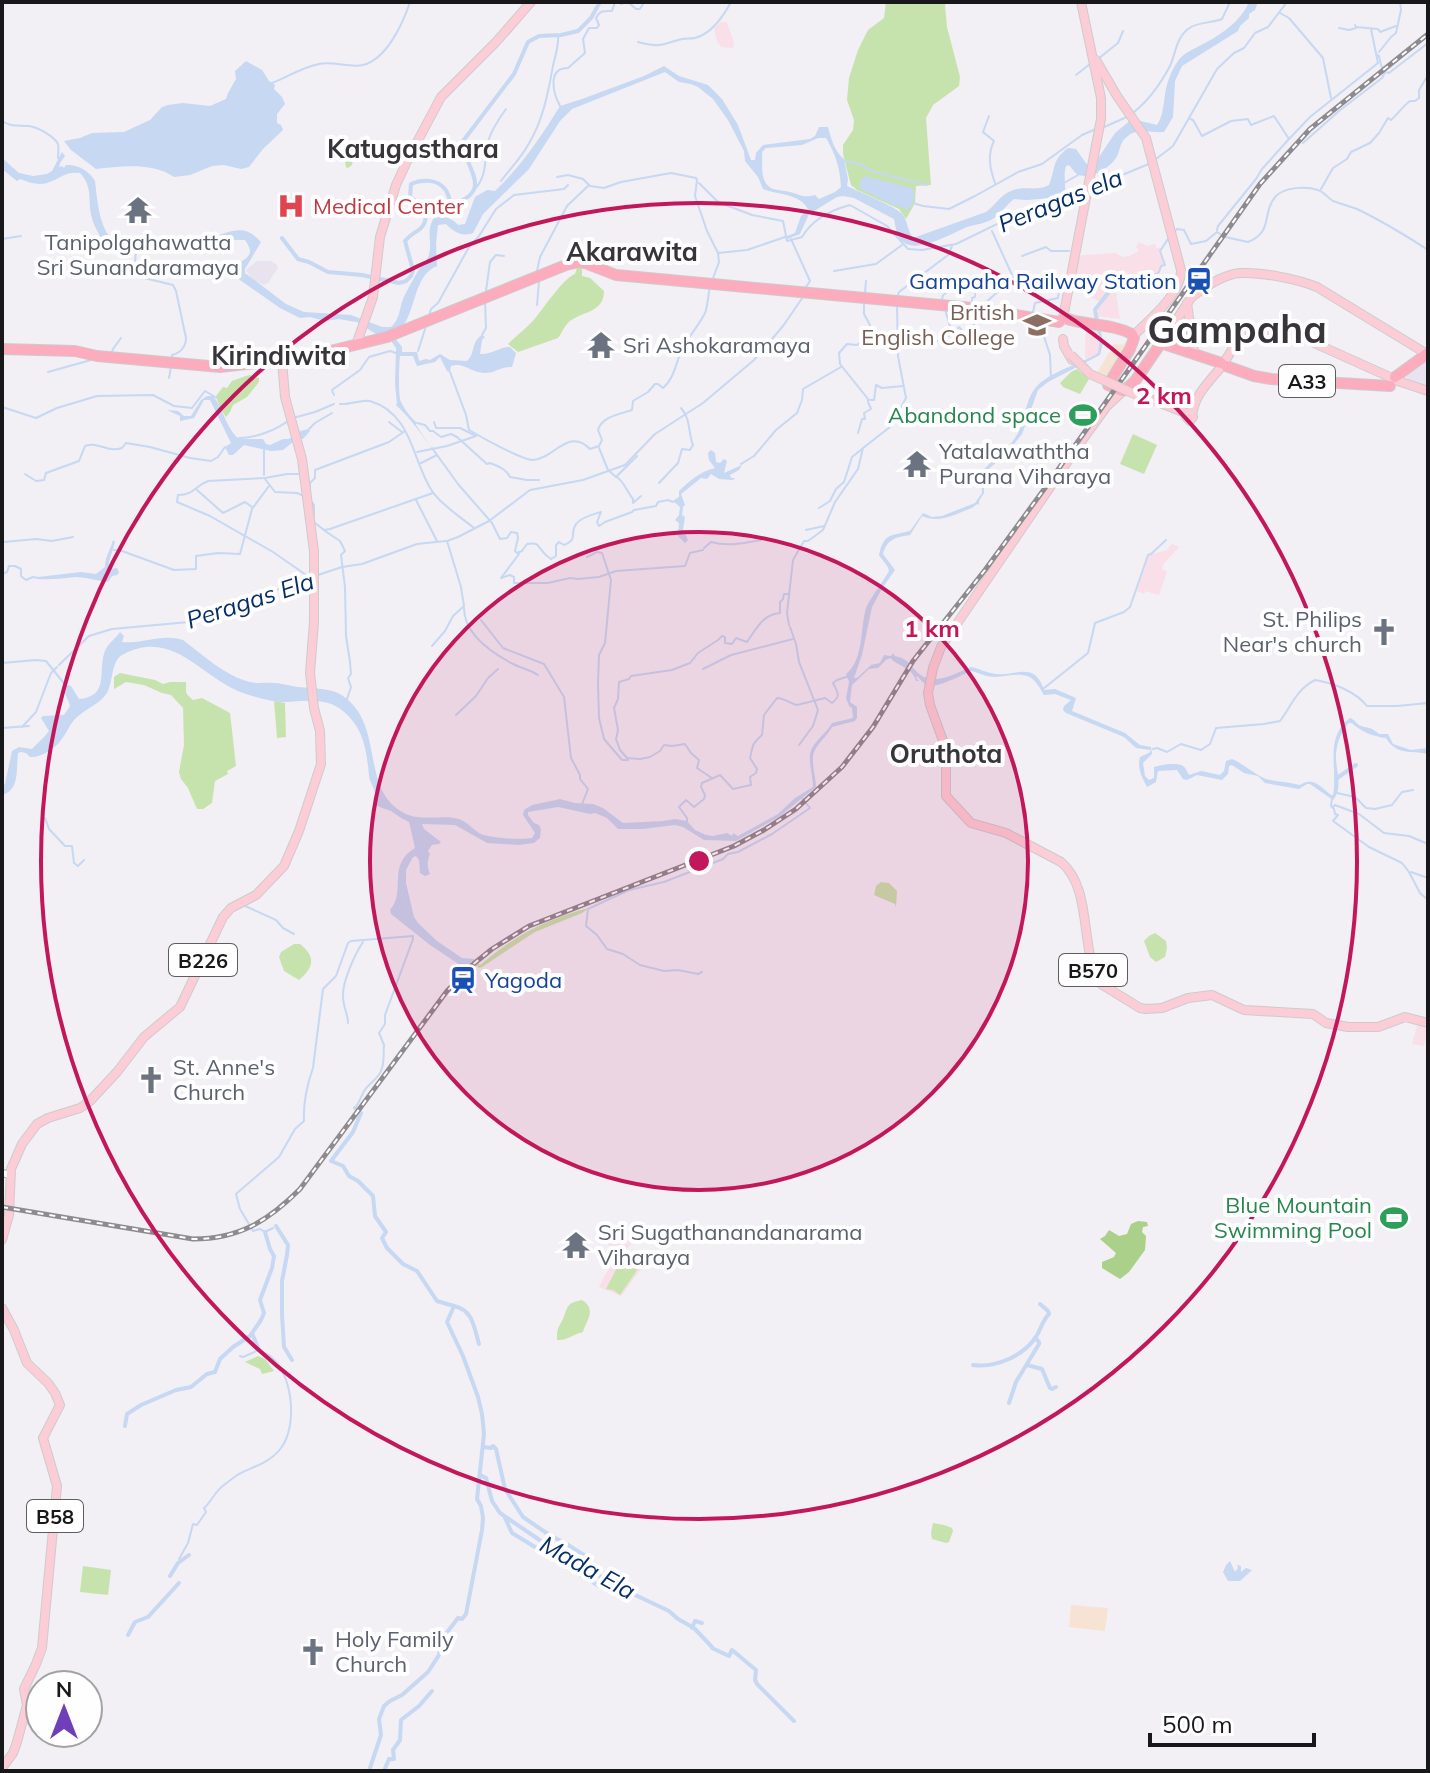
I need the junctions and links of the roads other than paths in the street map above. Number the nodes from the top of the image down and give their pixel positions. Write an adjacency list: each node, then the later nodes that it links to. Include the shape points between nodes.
1 (531, 2): 8 (main road, via 435,105 391,199 373,297)
2 (1081, 2): 3 (main road)
3 (1091, 53): 5 (main road, via 1098,129); 6 (main road, via 1142,132 1181,270 1181,280 1163,305)
4 (1190, 299): 7 (main road); 10 (main road); 11 (main road, via 1239,273 1308,283)
5 (1057, 320): 6 (highway, via 1117,327); 8 (highway, via 616,275 579,262); 13 (main road)
6 (1134, 335): 16 (highway)
7 (1161, 343): 10 (highway, A33); 17 (highway)
8 (356, 345): 12 (highway)
9 (2, 349): 12 (highway, via 229,367)
10 (1194, 353): 14 (highway, A33)
11 (1428, 353): 15 (highway)
12 (282, 360): 20 (main road, B226, via 285,397 302,459 315,576 310,665 321,764 299,831 284,866 256,895 223,917 180,1007 148,1032 90,1101 37,1124)
13 (1077, 361): 14 (main road, bridge, via 1090,374 1190,414); 16 (main road)
14 (1224, 364): 15 (highway, A33, via 1257,377); 15 (main road, via 1243,331 1280,331)
15 (1394, 381): 18 (main road)
16 (1110, 382): 17 (highway)
17 (1126, 389): 19 (main road, B570, via 1098,417 941,647 930,682 930,705 946,749 946,796 971,823 1006,833 1066,867 1081,896 1095,975 1140,1008 1212,995 1244,1010 1313,1014 1332,1025 1371,1028 1405,1017)
18 (1428, 391)
19 (1428, 1023)
20 (6, 1174): 21 (main road, B226, via 9,1208)
21 (2, 1240)
22 (2, 1308): 23 (main road, B58, via 27,1363 48,1383 60,1405 43,1438 57,1486 42,1648 24,1689 27,1705 19,1735)
23 (2, 1768)

